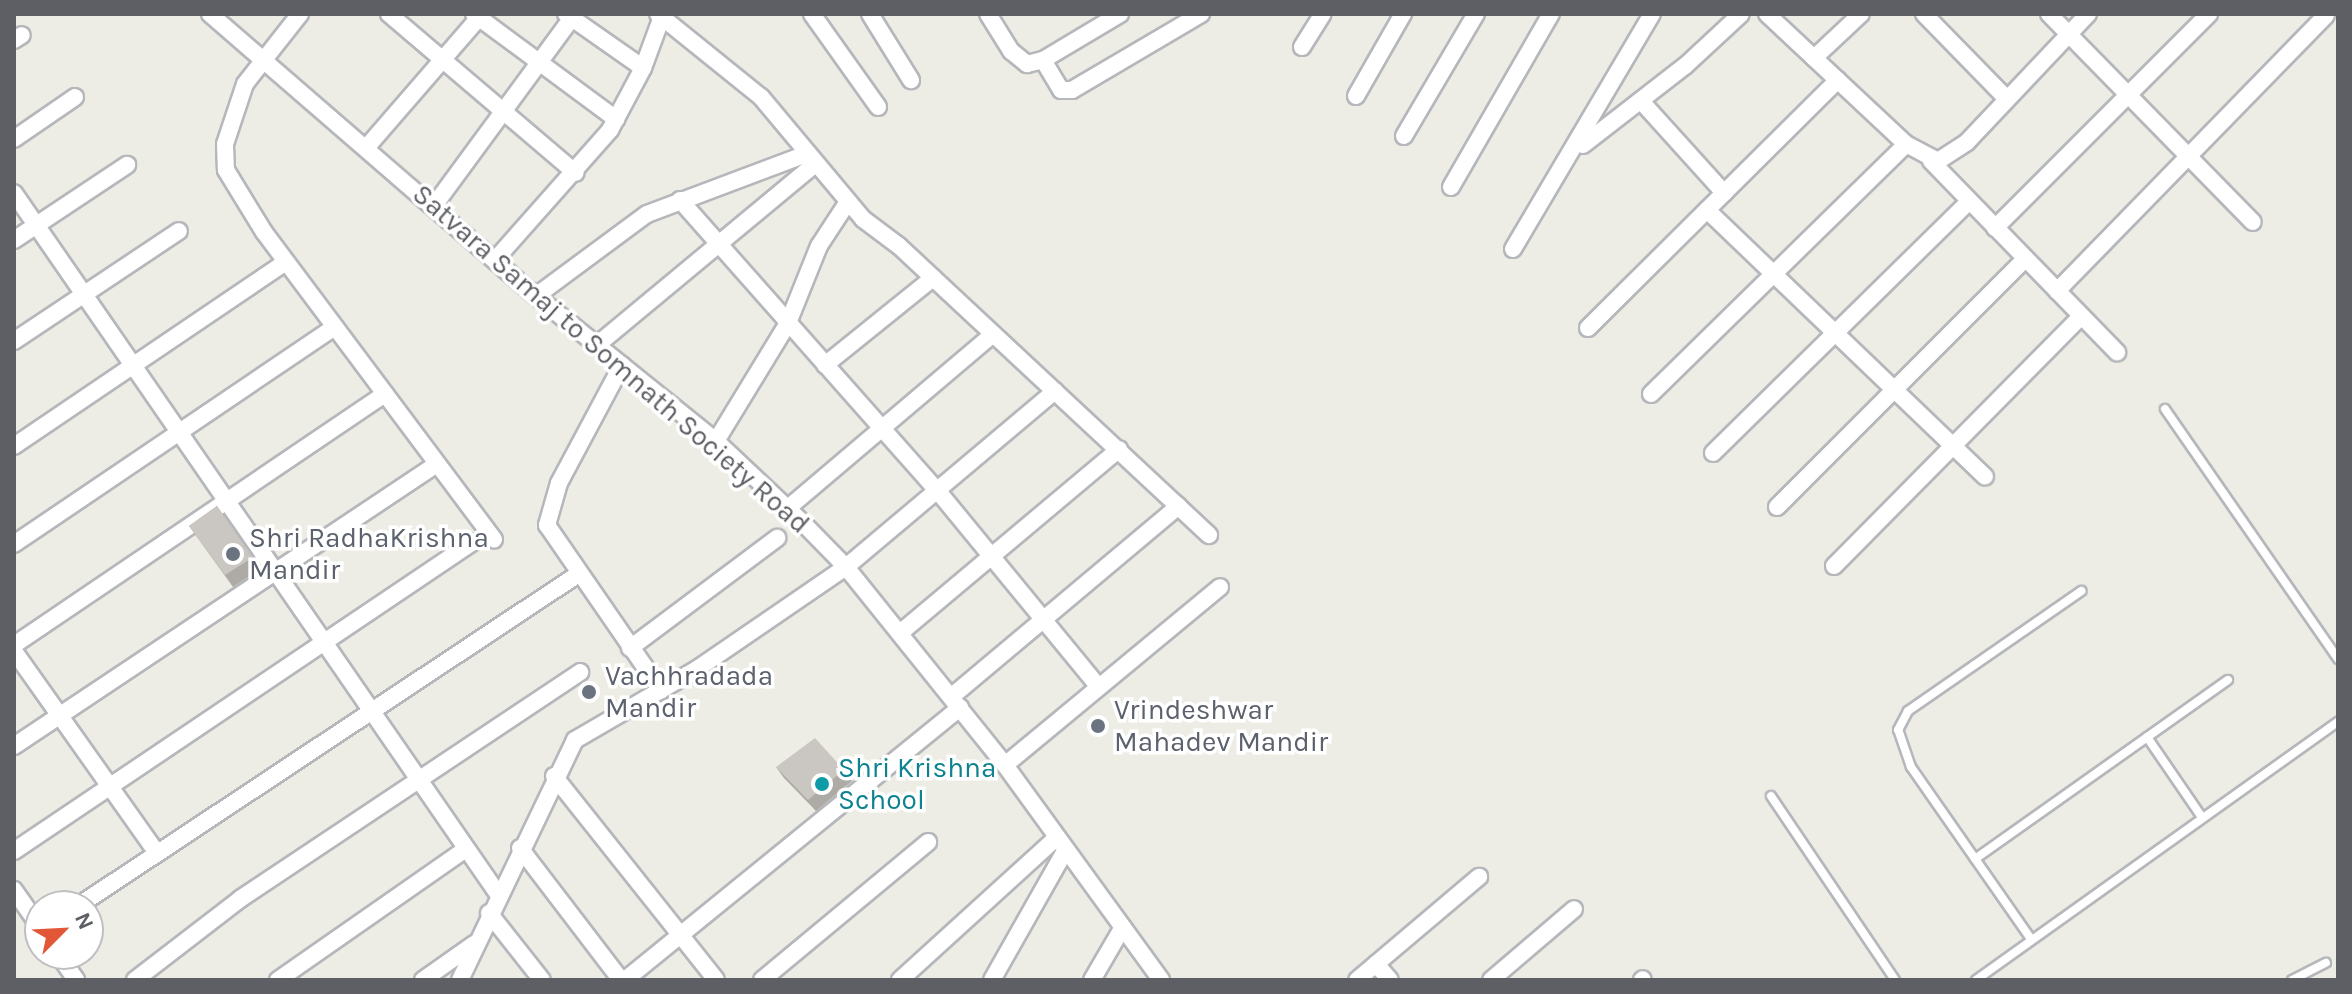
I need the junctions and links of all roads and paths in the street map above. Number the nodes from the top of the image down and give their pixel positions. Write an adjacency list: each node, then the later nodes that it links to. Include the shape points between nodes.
1 (210, 14): 27 (street, Satvara Samaj to Somnath Society Road)
2 (300, 14): 27 (street)
3 (389, 14): 29 (street)
4 (812, 14): 40 (street)
5 (870, 14): 33 (street)
6 (988, 14): 30 (street, via 1021,61)
7 (1120, 14): 30 (street)
8 (1201, 14): 30 (street, via 1072,90 1061,90)
9 (1323, 14): 26 (street)
10 (1403, 14): 36 (street)
11 (1476, 14): 43 (street)
12 (1551, 14): 53 (street)
13 (1652, 14): 47 (street)
14 (1741, 14): 39 (street)
15 (1767, 14): 28 (street)
16 (1861, 14): 28 (street)
17 (1924, 14): 38 (street)
18 (2049, 14): 25 (street)
19 (2088, 14): 25 (street)
20 (2209, 14): 35 (street)
21 (478, 15): 29 (street); 31 (street)
22 (571, 15): 31 (street); 32 (street)
23 (661, 15): 32 (street); 49 (street, via 761,97)
24 (2326, 15): 48 (street)
25 (2068, 34): 35 (street); 38 (street)
26 (1302, 47)
27 (262, 58): 46 (street, Satvara Samaj to Somnath Society Road); 70 (street, via 234,111 225,144 226,170)
28 (1814, 58): 34 (street)
29 (442, 60): 41 (street); 46 (street)
30 (1043, 60)
31 (538, 62): 41 (street); 42 (street)
32 (643, 68): 42 (street)
33 (911, 80)
34 (1838, 80): 45 (street); 55 (street)
35 (2129, 94): 48 (street); 63 (street)
36 (1356, 96)
37 (75, 97): 44 (street)
38 (2007, 99): 50 (street, via 1967,142 1945,159)
39 (1641, 101): 47 (street); 55 (street)
40 (878, 107)
41 (501, 112): 52 (street); 59 (street)
42 (616, 119): 52 (street)
43 (1404, 136)
44 (14, 139)
45 (1906, 144): 50 (street); 71 (street)
46 (366, 148): 59 (street, Satvara Samaj to Somnath Society Road)
47 (1575, 151): 67 (street)
48 (2189, 156): 61 (street); 73 (street)
49 (811, 159): 56 (street); 58 (street); 66 (street)
50 (1931, 161): 57 (street)
51 (127, 165): 62 (street)
52 (576, 173): 69 (street)
53 (1451, 187)
54 (14, 193): 62 (street)
55 (1724, 193): 60 (street)
56 (680, 200): 66 (street); 75 (street, via 623,228)
57 (1969, 201): 63 (street); 80 (street)
58 (847, 203): 72 (street); 77 (street, via 819,246)
59 (433, 207): 69 (street, Satvara Samaj to Somnath Society Road)
60 (1707, 210): 71 (street); 79 (street)
61 (2253, 222)
62 (36, 225): 65 (street); 74 (street)
63 (1995, 228): 68 (street)
64 (179, 231): 74 (street)
65 (14, 240)
66 (717, 245): 77 (street); 83 (street)
67 (1513, 249)
68 (2025, 259): 73 (street); 88 (street)
69 (495, 260): 75 (street, Satvara Samaj to Somnath Society Road)
70 (286, 262): 78 (street); 87 (street)
71 (1773, 273): 80 (street); 91 (street)
72 (933, 278): 81 (street); 86 (street)
73 (2057, 291): 76 (street)
74 (83, 294): 82 (street); 87 (street)
75 (536, 296): 83 (street, Satvara Samaj to Somnath Society Road)
76 (2081, 316): 84 (street); 97 (street)
77 (788, 323): 86 (street); 95 (street)
78 (335, 327): 90 (street); 94 (street)
79 (1588, 328)
80 (1836, 333): 88 (street); 99 (street)
81 (993, 334): 89 (street); 93 (street)
82 (14, 341)
83 (597, 345): 85 (street, Satvara Samaj to Somnath Society Road)
84 (2117, 352)
85 (622, 365): 95 (street, Satvara Samaj to Somnath Society Road); 116 (street, via 547,513 558,548)
86 (825, 365): 93 (street)
87 (132, 366): 94 (street); 96 (street)
88 (1893, 388): 97 (street); 105 (street)
89 (1055, 391): 98 (street); 102 (street)
90 (385, 394): 100 (street); 103 (street)
91 (1651, 394)
92 (2165, 409): 124 (lane)
93 (882, 429): 102 (street); 106 (street)
94 (178, 433): 103 (street); 111 (street)
95 (716, 441): 106 (street, Satvara Samaj to Somnath Society Road)
96 (14, 446)
97 (1954, 447): 101 (street); 113 (street)
98 (1119, 449): 104 (street); 112 (street)
99 (1713, 453)
100 (437, 464): 109 (street); 115 (street)
101 (1985, 477)
102 (937, 490): 112 (street); 114 (street)
103 (226, 502): 115 (street); 122 (street)
104 (1179, 506): 107 (street); 119 (street)
105 (1777, 507)
106 (788, 508): 114 (street, Satvara Samaj to Somnath Society Road)
107 (1209, 535)
108 (777, 538): 123 (street)
109 (494, 540)
110 (473, 542): 121 (street)
111 (14, 544)
112 (993, 556): 119 (street); 120 (street)
113 (1834, 566)
114 (846, 567): 120 (street, Satvara Samaj to Somnath Society Road); 128 (street)
115 (275, 574): 121 (street); 131 (street)
116 (577, 575): 123 (street); 130 (street)
117 (1220, 587): 127 (street)
118 (2081, 591): 147 (lane, via 1901,720 1899,738 1911,767)
119 (1044, 620): 127 (street); 129 (street)
120 (900, 633): 129 (street, Satvara Samaj to Somnath Society Road)
121 (323, 645): 130 (street); 138 (street)
122 (14, 648): 131 (street)
123 (630, 648): 128 (street)
124 (2338, 659)
125 (580, 672): 137 (street)
126 (2228, 680): 133 (lane)
127 (1099, 687): 135 (street)
128 (661, 690): 136 (street, via 575,740)
129 (955, 702): 135 (street, Satvara Samaj to Somnath Society Road); 154 (street)
130 (371, 713): 137 (street); 146 (street)
131 (58, 717): 134 (street); 138 (street)
132 (2338, 722): 140 (lane)
133 (2147, 737): 140 (lane); 147 (lane)
134 (14, 746)
135 (1005, 765): 142 (street, Satvara Samaj to Somnath Society Road)
136 (554, 776): 143 (street); 154 (street)
137 (420, 783): 144 (street); 160 (street, via 240,899)
138 (109, 787): 145 (street); 146 (street)
139 (1771, 796): 174 (lane)
140 (2201, 816): 155 (lane)
141 (928, 842): 167 (street)
142 (1062, 843): 153 (street, Satvara Samaj to Somnath Society Road); 159 (street); 168 (street)
143 (520, 848): 150 (street); 165 (street)
144 (466, 849): 150 (street); 161 (street)
145 (14, 851)
146 (157, 853): 149 (street)
147 (1975, 859): 155 (lane)
148 (1479, 877): 158 (street)
149 (102, 890)
150 (498, 894): 152 (street)
151 (1574, 909): 173 (street)
152 (489, 913): 156 (street); 164 (street)
153 (1123, 927): 169 (street); 170 (street, Satvara Samaj to Somnath Society Road)
154 (681, 935): 165 (street); 166 (street)
155 (2031, 939): 175 (lane)
156 (476, 942): 162 (street); 163 (street)
157 (2326, 963): 176 (lane)
158 (1376, 964): 171 (street); 172 (street)
159 (908, 978)
160 (135, 980)
161 (278, 980)
162 (423, 980)
163 (460, 980)
164 (542, 980)
165 (623, 980)
166 (716, 980)
167 (762, 980)
168 (992, 980)
169 (1092, 980)
170 (1161, 980)
171 (1357, 980)
172 (1390, 980)
173 (1491, 980)
174 (1895, 980)
175 (1976, 980)
176 (2292, 980)

